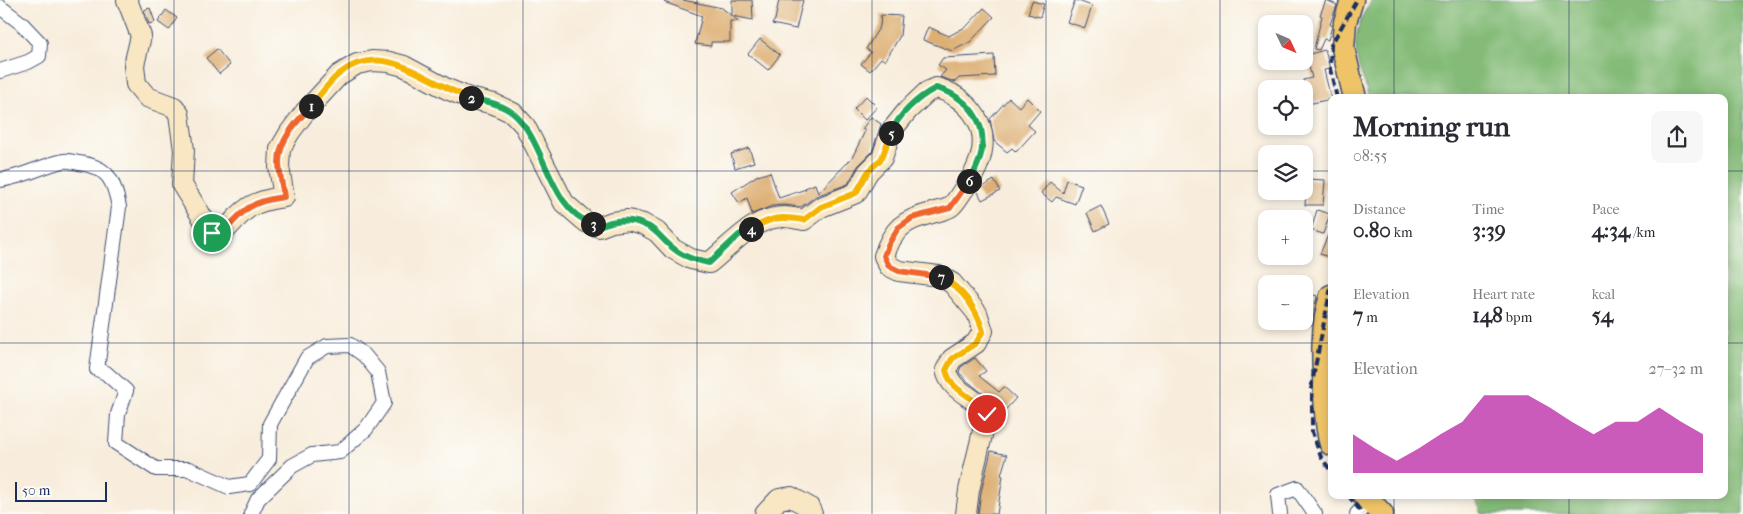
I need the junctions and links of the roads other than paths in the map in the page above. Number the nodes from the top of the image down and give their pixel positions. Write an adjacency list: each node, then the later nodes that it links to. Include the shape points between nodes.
1 (127, 0): 12 (main road, via 141,36 134,65 136,84 147,97 174,107 179,114 184,150 182,185 212,233 223,233 249,206 265,199 284,197 280,149 290,132 339,75 364,62 404,66 447,89 513,112 525,126 564,203 586,222 600,227 628,220 643,224 657,232 673,249 691,259 709,263 739,235 767,220 784,217 804,220 821,207 856,193 868,172 882,158 892,131 908,110 927,92 936,88 950,91 976,114 983,131 981,157 971,179 950,208 912,218 898,228 884,256 889,266 899,271 939,276 952,283 977,313 983,331 976,343 952,359 946,370 948,381 981,405 987,414)
2 (1352, 0): 5 (highway, via 1345,22 1343,48)
3 (0, 7): 4 (street, via 40,43 39,56)
4 (0, 71)
5 (1354, 94)
6 (0, 180): 9 (street, via 16,178 66,161 90,164 106,174 115,186 119,207 97,369 126,391 118,414 116,443 156,469 188,469 229,487 250,484 268,460 270,424 307,358 327,346 350,345 364,355 378,372 384,403 366,429 340,452 312,455 292,466 258,499)
7 (1328, 314): 8 (highway, via 1323,366)
8 (1328, 430)
9 (252, 514)
10 (765, 514): 11 (main road, via 779,499 791,496 808,507)
11 (812, 514)
12 (966, 514)
13 (1280, 514): 14 (street, via 1278,495 1296,488)
14 (1315, 514)

